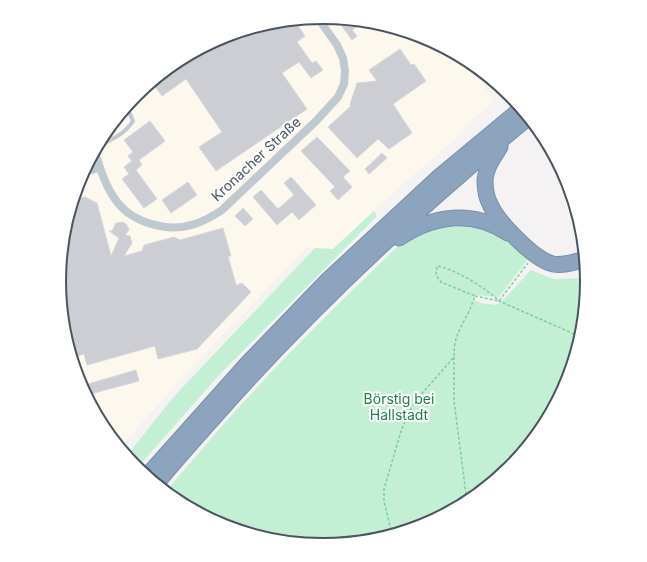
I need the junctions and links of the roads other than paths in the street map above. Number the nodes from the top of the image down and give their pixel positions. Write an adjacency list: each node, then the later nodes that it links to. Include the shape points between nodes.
1 (322, 24): 8 (street, Kronacher Straße, via 343,58 344,84 338,97 222,210 210,218 177,228 146,222 129,213 116,201)
2 (129, 113): 6 (lane, via 132,121 130,126)
3 (521, 118): 13 (highway, via 439,177 328,280 248,363)
4 (522, 118): 11 (highway)
5 (522, 119): 10 (highway, via 493,158 485,181 492,209)
6 (108, 141)
7 (97, 159): 8 (street, Kronacher Straße)
8 (100, 168): 9 (street)
9 (92, 170)
10 (518, 239): 11 (highway, via 491,224 473,219 452,218 417,227); 12 (highway, via 551,264 568,264)
11 (369, 257): 14 (highway, via 257,369)
12 (579, 259)
13 (151, 471)
14 (160, 479)

